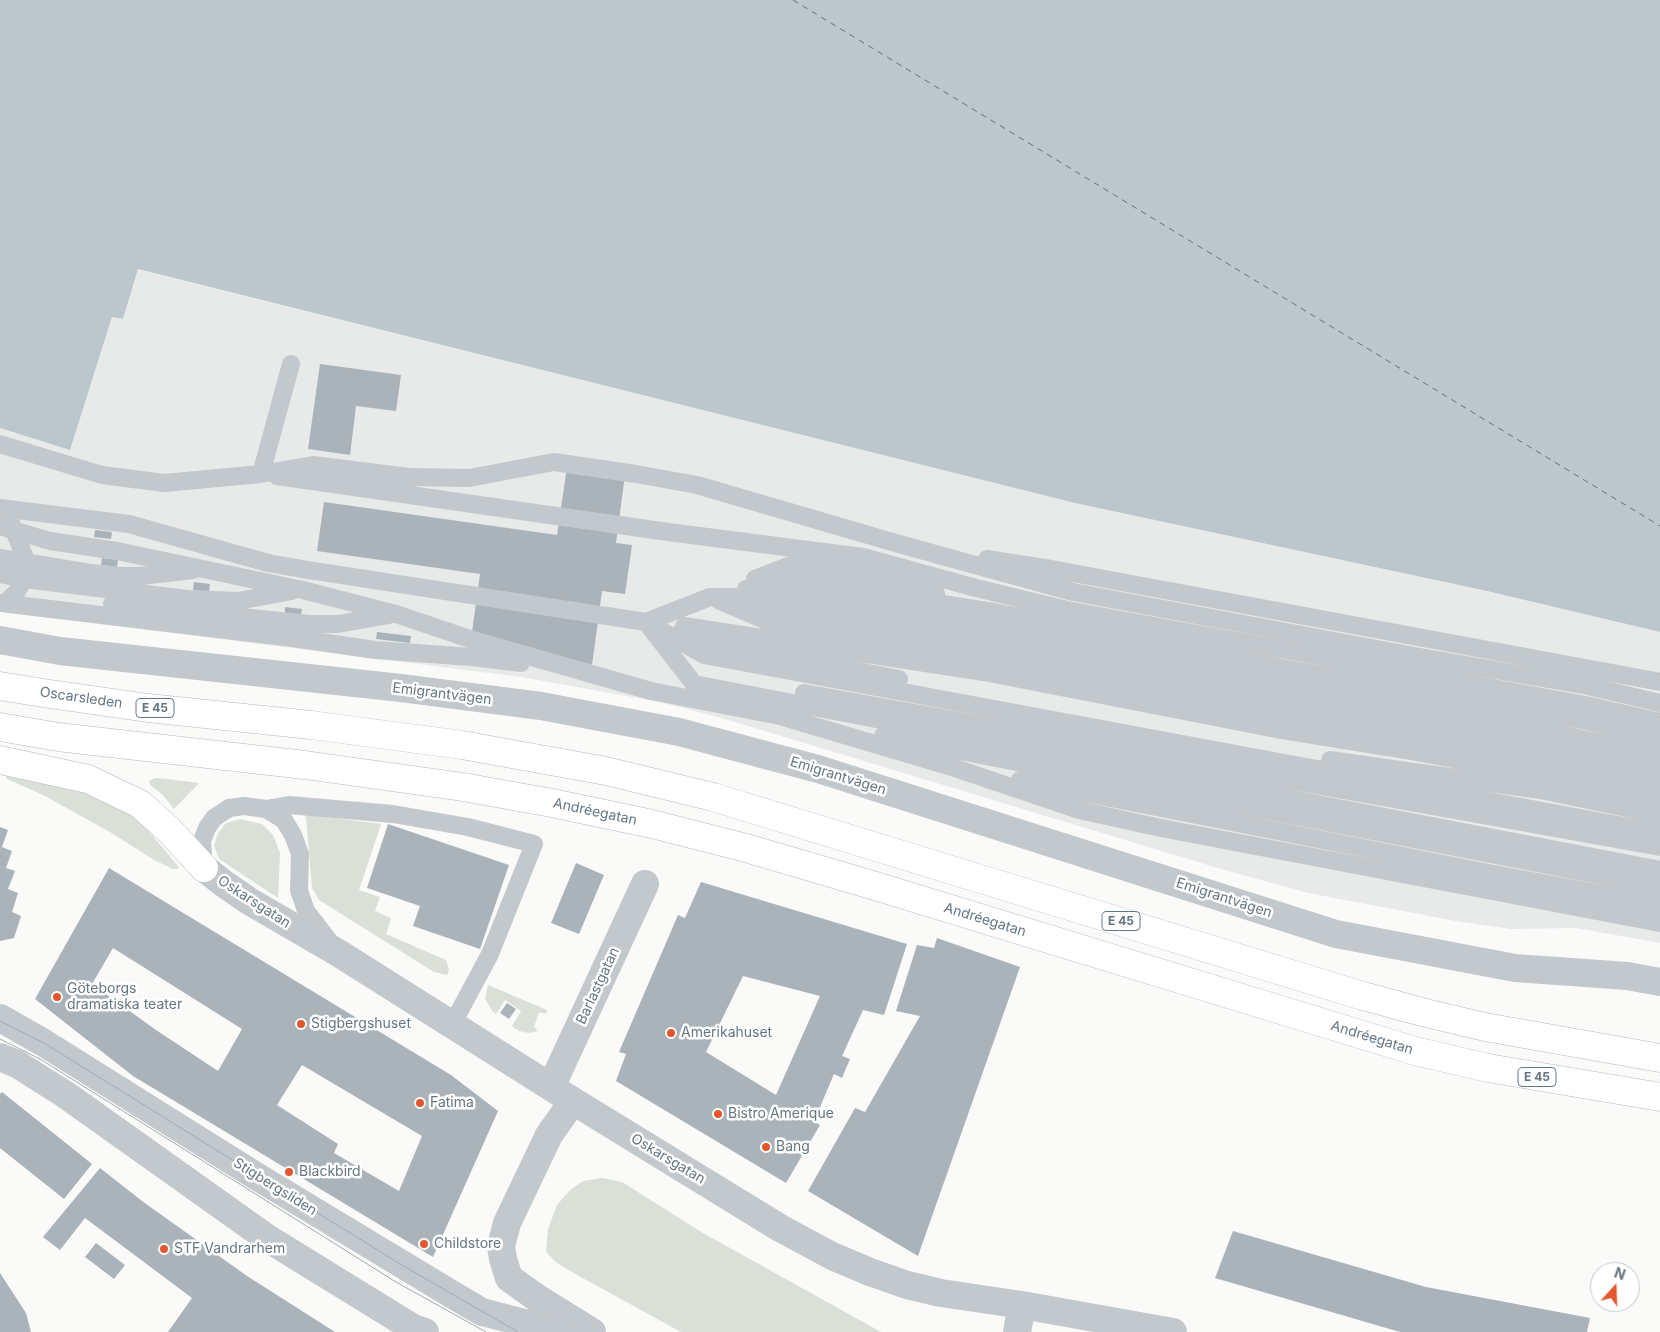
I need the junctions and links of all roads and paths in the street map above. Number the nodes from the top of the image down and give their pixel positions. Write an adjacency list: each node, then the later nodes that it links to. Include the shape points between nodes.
1 (291, 364): 3 (lane)
2 (0, 444): 3 (lane, via 102,474 164,484)
3 (261, 474): 5 (lane, via 313,466 409,477 468,478 554,462 697,486); 23 (lane, via 863,557 1067,610 1586,705)
4 (5, 519): 7 (lane, via 50,541); 9 (lane); 14 (lane, via 129,524 268,563)
5 (898, 544): 19 (lane, via 1060,570); 21 (lane, via 1073,592 1588,686)
6 (0, 558): 9 (lane)
7 (204, 568): 9 (lane, via 167,574 121,576 90,573); 10 (lane)
8 (0, 574): 9 (lane)
9 (12, 588): 10 (lane, via 238,601); 13 (lane, via 198,614 310,624 338,624); 17 (lane, via 293,638)
10 (303, 590): 13 (lane)
11 (787, 596): 12 (lane); 12 (lane); 25 (lane, via 994,612); 26 (lane, via 1011,631 1446,710); 29 (lane, via 990,644 1557,748); 30 (lane, via 988,657)
12 (710, 597): 14 (lane)
13 (396, 614): 17 (lane)
14 (646, 622): 16 (lane); 16 (lane); 18 (lane)
15 (0, 640): 43 (street, Emigrantvägen, via 60,651 541,706 679,732 818,769 1336,934 1515,968 1627,976)
16 (708, 642): 31 (lane, via 984,672); 33 (lane, via 1273,752 1540,790); 34 (lane)
17 (584, 672): 22 (lane, via 652,691)
18 (696, 679): 35 (lane); 37 (lane)
19 (1660, 682)
20 (0, 686): 47 (highway, Oscarsleden / E 45, via 148,708 462,745 606,771 694,792 870,844 1363,996 1485,1027)
21 (1660, 703)
22 (780, 716): 28 (lane); 39 (lane)
23 (1660, 722)
24 (0, 727): 49 (highway, Andréegatan / E 45, via 463,787 652,824 872,885 1415,1051 1488,1068)
25 (1660, 738)
26 (1660, 754)
27 (0, 760): 36 (highway, via 88,778 140,804)
28 (949, 766): 40 (lane); 41 (lane, via 1079,810)
29 (1660, 770)
30 (1660, 785)
31 (1660, 800)
32 (266, 810): 36 (lane, Oskarsgatan, via 244,806 229,808 214,818 202,841); 42 (lane, Oskarsgatan, via 284,820 294,835 300,854 299,890 306,910); 45 (lane, via 289,805 394,814 468,827 534,844 490,954)
33 (1660, 815)
34 (1660, 833)
35 (1660, 847)
36 (204, 868): 42 (street, Oskarsgatan, via 250,901)
37 (1660, 870)
38 (645, 884): 48 (street, Barlastgatan)
39 (1660, 887)
40 (1660, 905)
41 (1660, 923)
42 (340, 954): 45 (street, Oskarsgatan)
43 (1660, 982)
44 (0, 1018): 53 (street, Stigbergsliden, via 460,1300 482,1312)
45 (452, 1025): 48 (street, Oskarsgatan)
46 (0, 1057): 52 (street, via 66,1095 267,1238 413,1328)
47 (1660, 1058)
48 (551, 1087): 50 (street, Oskarsgatan)
49 (1660, 1097)
50 (573, 1101): 51 (street, Oskarsgatan, via 780,1228 832,1256 907,1285); 54 (street, via 549,1135 507,1223 501,1246 509,1278)
51 (1022, 1305): 55 (street); 56 (street, Oskarsgatan)
52 (425, 1332)
53 (560, 1332)
54 (592, 1332)
55 (1017, 1332)
56 (1173, 1332)

